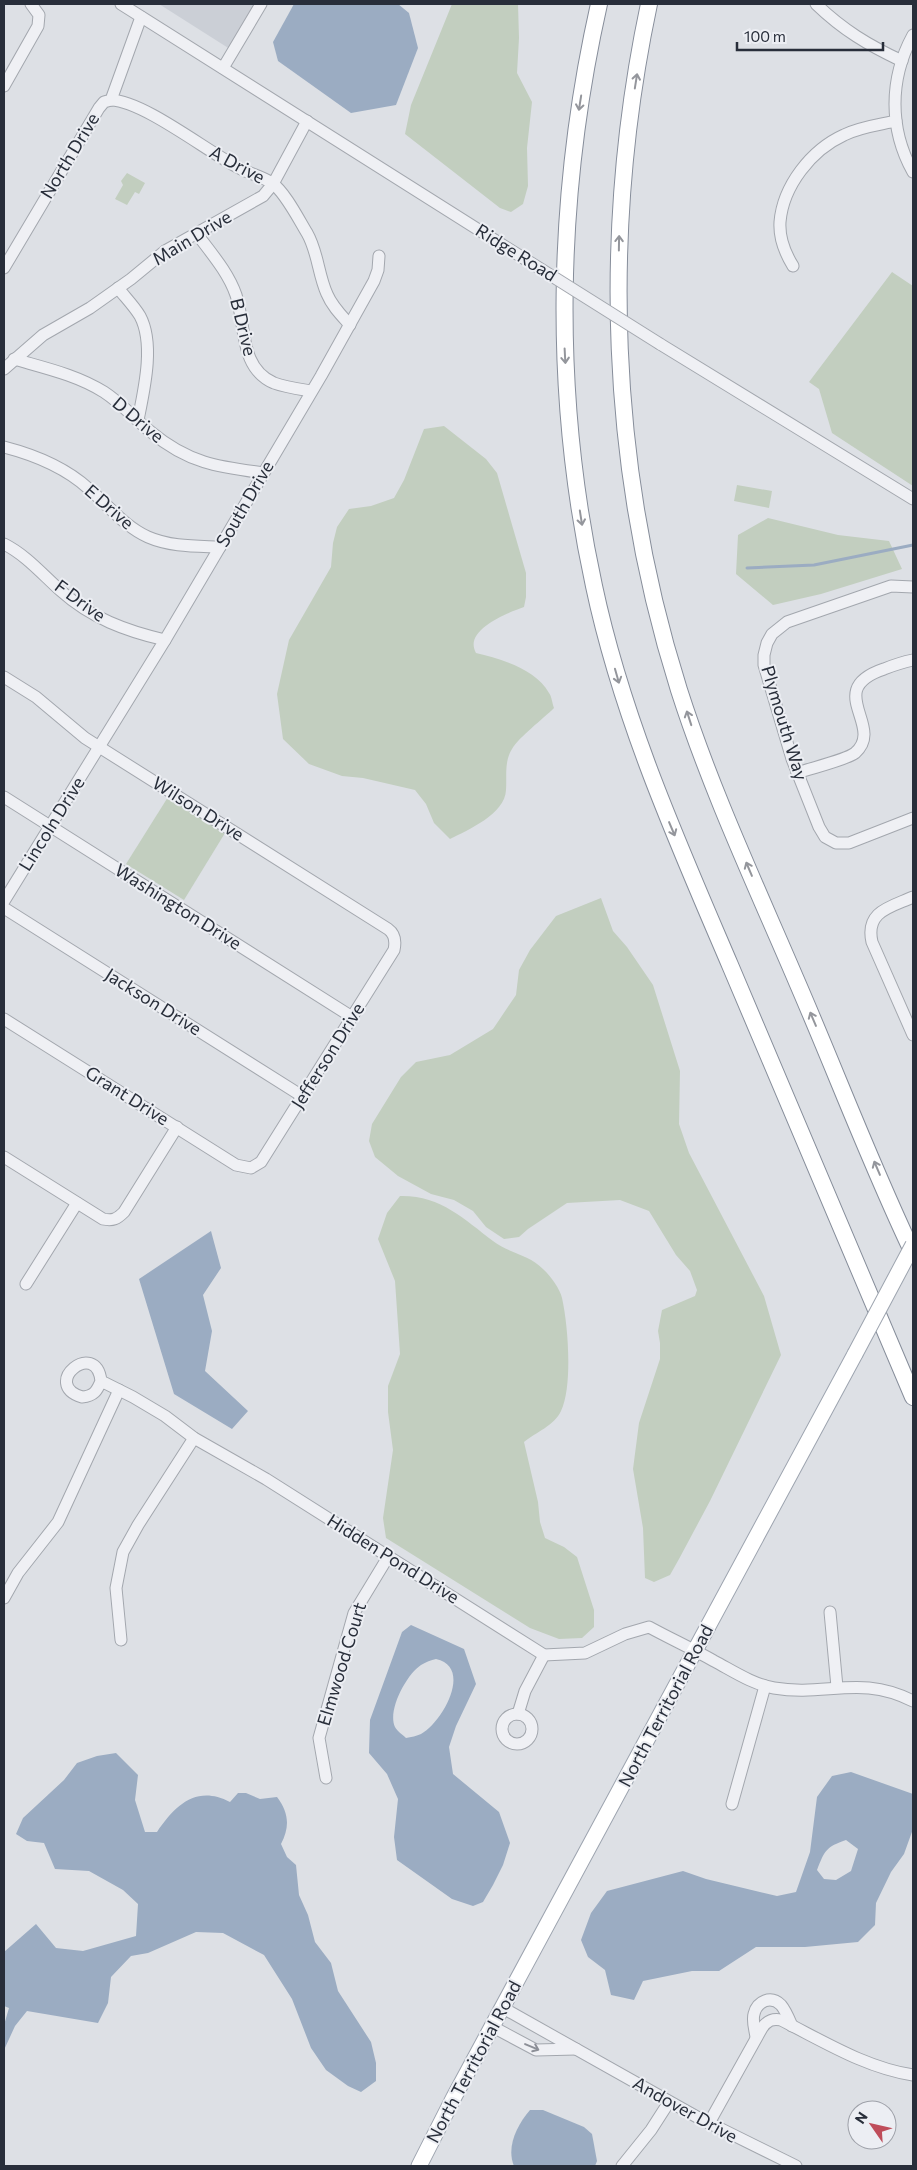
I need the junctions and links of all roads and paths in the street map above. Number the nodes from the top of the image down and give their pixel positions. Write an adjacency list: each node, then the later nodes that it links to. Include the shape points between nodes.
1 (31, 4): 11 (street, via 39,16 38,26)
2 (121, 4): 7 (street, Ridge Road)
3 (261, 4): 10 (street)
4 (599, 4): 58 (highway, one-way to 58, via 586,63 571,170 564,300 570,438 594,587 619,682 657,792)
5 (649, 4): 54 (highway, one-way to 5, via 711,780 679,689 644,552 628,457 618,306 624,168)
6 (816, 4): 9 (street, via 839,26)
7 (141, 17): 10 (street, Ridge Road); 12 (street, North Drive)
8 (913, 36): 9 (street)
9 (902, 61): 13 (street, via 895,89)
10 (223, 68): 14 (street, Ridge Road)
11 (4, 86)
12 (111, 100): 16 (street, A Drive, via 148,113 242,170); 20 (street, North Drive, via 99,108)
13 (896, 120): 15 (street, via 902,148); 19 (street, via 860,129 836,140 818,152 797,176 786,199 780,223 784,251)
14 (307, 121): 16 (street, Main Drive); 29 (street, Ridge Road, bridge)
15 (913, 172)
16 (273, 184): 17 (street, Main Drive, via 263,196); 22 (street, A Drive, via 307,234 327,293)
17 (197, 234): 21 (street, Main Drive, via 165,251); 25 (street, B Drive, via 232,286 239,305 246,350 254,366 274,383)
18 (379, 256): 22 (street, South Drive, via 374,281)
19 (793, 266)
20 (4, 268)
21 (118, 288): 23 (street, Main Drive, via 43,335); 26 (street, via 140,316 147,337 145,385)
22 (350, 324): 25 (street, South Drive)
23 (14, 360): 24 (street, Main Drive); 26 (street, D Drive, via 88,383)
24 (4, 369)
25 (311, 391): 28 (street, South Drive)
26 (138, 420): 28 (street, D Drive, via 166,444 201,462)
27 (4, 447): 31 (street, E Drive, via 44,460 72,476 148,537 179,546)
28 (264, 473): 31 (street, South Drive)
29 (913, 499)
30 (4, 544): 33 (street, F Drive, via 96,616 124,629)
31 (220, 547): 33 (street, South Drive)
32 (913, 587): 37 (street, Plymouth Way, via 891,586 787,622 772,634 765,649 764,665)
33 (165, 640): 36 (street, South Drive)
34 (913, 660): 37 (street, via 872,673 858,684 855,698 864,732 863,741 855,752)
35 (4, 677): 36 (street, Wilson Drive, via 36,697)
36 (100, 748): 40 (street, Lincoln Drive); 44 (street, Wilson Drive, via 388,929)
37 (797, 773): 39 (street, Plymouth Way, via 818,827 825,837 836,843 849,843)
38 (4, 797): 40 (street, Washington Drive)
39 (913, 818)
40 (50, 827): 42 (street, Lincoln Drive); 45 (street, Washington Drive)
41 (913, 897): 47 (street, via 880,912 870,933)
42 (4, 901)
43 (4, 908): 48 (street, Jackson Drive)
44 (394, 938): 45 (street, Jefferson Drive, via 394,950)
45 (352, 1017): 48 (street, Jefferson Drive)
46 (4, 1019): 49 (street, Grant Drive)
47 (913, 1035)
48 (302, 1096): 51 (street, Jefferson Drive, via 261,1162)
49 (177, 1127): 51 (street, Grant Drive, via 236,1165); 52 (street, via 119,1217 104,1220)
50 (4, 1157): 52 (street)
51 (251, 1168)
52 (77, 1203): 55 (street)
53 (913, 1245): 64 (main road, North Territorial Road, bridge)
54 (913, 1253)
55 (26, 1284)
56 (102, 1381): 57 (street, Hidden Pond Drive)
57 (118, 1390): 59 (street, Hidden Pond Drive, via 165,1416); 61 (street, via 58,1522 18,1573)
58 (913, 1397)
59 (194, 1438): 60 (street, Hidden Pond Drive, via 266,1479); 63 (street, via 123,1552 116,1588)
60 (388, 1557): 65 (street, Hidden Pond Drive); 70 (street, Elmwood Court, via 354,1613 319,1738)
61 (4, 1598)
62 (830, 1612): 67 (street)
63 (121, 1640)
64 (696, 1651): 65 (street, via 649,1627 625,1634 585,1653); 66 (street); 72 (main road, North Territorial Road)
65 (544, 1655): 69 (street, via 525,1691)
66 (764, 1686): 67 (street, via 796,1690); 71 (street)
67 (837, 1687): 68 (street, via 883,1689)
68 (913, 1701)
69 (518, 1714)
70 (326, 1778)
71 (732, 1804)
72 (503, 2008): 73 (main road, North Territorial Road); 76 (street, Andover Drive)
73 (492, 2026): 76 (street, Andover Drive, one-way to 76, via 536,2050); 80 (main road, North Territorial Road)
74 (792, 2026): 75 (street, via 781,2020 769,2020); 75 (street, via 779,2004 766,2000 758,2005 754,2014); 77 (street, via 854,2056)
75 (756, 2037): 79 (street)
76 (576, 2050): 78 (street, Andover Drive)
77 (913, 2074)
78 (669, 2102): 79 (street, Andover Drive); 81 (street)
79 (709, 2123): 82 (street, Andover Drive)
80 (419, 2166)
81 (622, 2166)
82 (796, 2166)

